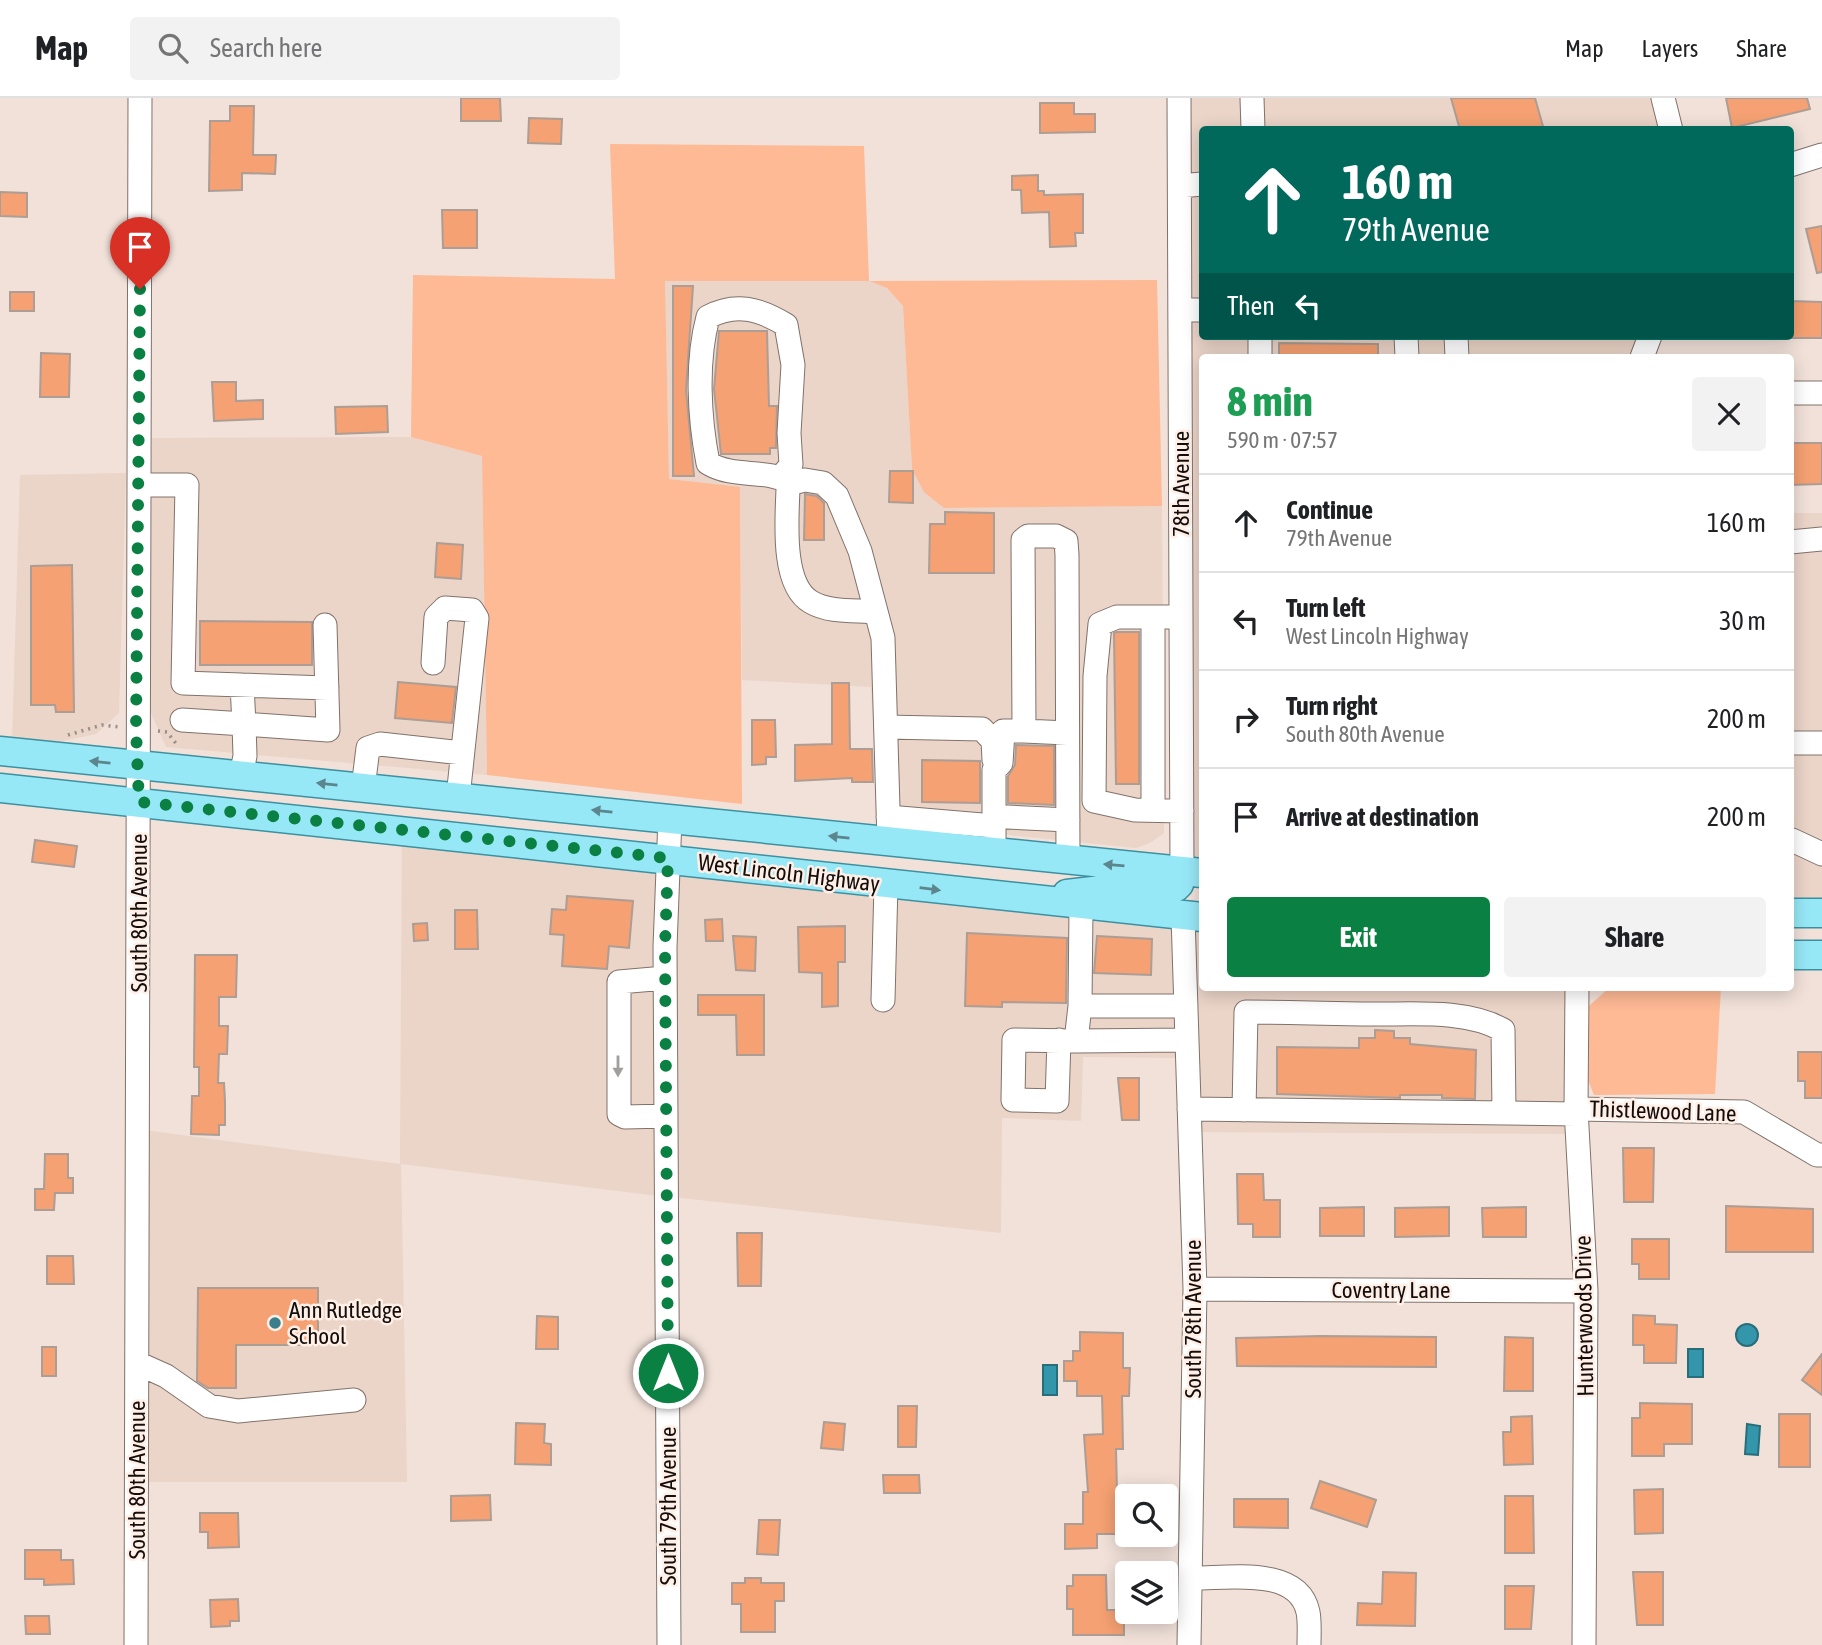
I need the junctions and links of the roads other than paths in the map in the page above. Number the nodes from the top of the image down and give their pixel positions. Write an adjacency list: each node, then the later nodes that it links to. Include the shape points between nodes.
1 (140, 98): 14 (street, South 80th Avenue)
2 (1180, 98): 9 (street, 78th Avenue)
3 (1252, 98): 5 (street)
4 (1663, 98): 6 (street)
5 (1253, 126)
6 (1670, 126)
7 (1822, 155): 8 (street)
8 (1794, 164)
9 (1191, 185): 10 (street, 78th Avenue)
10 (1191, 310): 17 (street, 78th Avenue)
11 (1794, 393): 12 (street)
12 (1822, 393)
13 (786, 480): 13 (street, via 737,474 708,463 702,436 703,336 708,317 721,310 742,307 765,312 786,325 793,365 791,465); 18 (street, via 823,482 837,496 860,551); 18 (street, via 789,564 800,593 830,609)
14 (140, 485): 26 (street, via 187,485 183,683); 39 (street, South 80th Avenue)
15 (1822, 539): 16 (street)
16 (1794, 542)
17 (1192, 558): 20 (street, 78th Avenue)
18 (876, 612): 32 (street, via 883,638)
19 (1153, 617): 20 (street); 21 (street, via 1117,617); 28 (street)
20 (1181, 617): 25 (street, 78th Avenue)
21 (1100, 624): 23 (street); 46 (street, via 1094,801)
22 (326, 625): 27 (street)
23 (1066, 625): 33 (street, via 1066,541 1056,536 1028,536 1023,540); 34 (street)
24 (433, 663): 38 (street, via 436,617 445,608 472,610 477,618)
25 (1192, 683): 29 (street, 78th Avenue)
26 (242, 685): 27 (street); 31 (street)
27 (327, 688): 31 (street, via 328,730)
28 (1153, 718): 29 (street); 46 (street)
29 (1182, 719): 47 (street, 78th Avenue)
30 (182, 720): 31 (street)
31 (244, 724): 41 (street)
32 (886, 727): 40 (street, via 982,729 993,741); 50 (street)
33 (1024, 731): 34 (street); 40 (street, via 1003,731 1001,763)
34 (1067, 733): 49 (street)
35 (1794, 743): 36 (street)
36 (1822, 743)
37 (0, 751): 39 (main road, West Lincoln Highway, one-way to 37)
38 (463, 753): 43 (street, via 380,744 368,748); 44 (street)
39 (138, 765): 41 (main road, West Lincoln Highway); 45 (street, South 80th Avenue)
40 (994, 770): 51 (street)
41 (241, 775): 43 (main road, West Lincoln Highway, one-way to 41)
42 (0, 788): 45 (main road, West Lincoln Highway)
43 (363, 788): 44 (main road, West Lincoln Highway)
44 (458, 797): 48 (main road, West Lincoln Highway, one-way to 44)
45 (139, 802): 54 (main road, West Lincoln Highway); 79 (street, South 80th Avenue)
46 (1153, 810): 47 (street)
47 (1182, 811): 56 (street, 78th Avenue)
48 (670, 818): 50 (main road, West Lincoln Highway, one-way to 48); 54 (street, South 79th Avenue)
49 (1068, 820): 51 (street); 55 (street)
50 (889, 830): 51 (main road, West Lincoln Highway)
51 (998, 832): 55 (main road, West Lincoln Highway)
52 (1794, 841): 53 (street)
53 (1822, 854)
54 (668, 858): 57 (main road, West Lincoln Highway); 65 (street, South 79th Avenue)
55 (1068, 861): 56 (main road, West Lincoln Highway, one-way to 55)
56 (1192, 872): 58 (main road, via 1175,887)
57 (886, 884): 58 (main road, West Lincoln Highway, one-way to 58); 67 (street)
58 (1016, 899): 59 (main road, West Lincoln Highway)
59 (1081, 907): 62 (main road, West Lincoln Highway); 69 (street)
60 (1794, 913): 61 (main road)
61 (1822, 913)
62 (1193, 917): 68 (street)
63 (1794, 955): 64 (main road)
64 (1822, 955)
65 (665, 978): 75 (street, South 79th Avenue); 75 (street, one-way to 75, via 619,982 618,1019 619,1114)
66 (1577, 991): 73 (street, Hunterwoods Drive)
67 (883, 1000)
68 (1186, 1000): 69 (street); 70 (street, South 78th Avenue)
69 (1080, 1006): 70 (street, via 1067,1041)
70 (1187, 1040): 71 (street, South 78th Avenue)
71 (1189, 1110): 72 (street, Thistlewood Lane); 77 (street, South 78th Avenue)
72 (1244, 1110): 74 (street, Thistlewood Lane); 74 (street, via 1246,1012 1299,1012 1432,1015 1489,1022 1503,1030)
73 (1576, 1111): 74 (street, Thistlewood Lane); 76 (street, Thistlewood Lane, via 1744,1112); 78 (street, Hunterwoods Drive)
74 (1504, 1113)
75 (666, 1116): 83 (street, South 79th Avenue)
76 (1822, 1155)
77 (1195, 1289): 78 (street, Coventry Lane); 81 (street, South 78th Avenue)
78 (1586, 1292): 86 (street, Hunterwoods Drive)
79 (137, 1363): 80 (street, via 166,1376 209,1406 238,1411); 82 (street, South 80th Avenue)
80 (355, 1400)
81 (1190, 1578): 84 (street, South 78th Avenue); 85 (street, via 1271,1579 1290,1586 1308,1612)
82 (136, 1645)
83 (669, 1645)
84 (1189, 1645)
85 (1309, 1645)
86 (1584, 1645)

